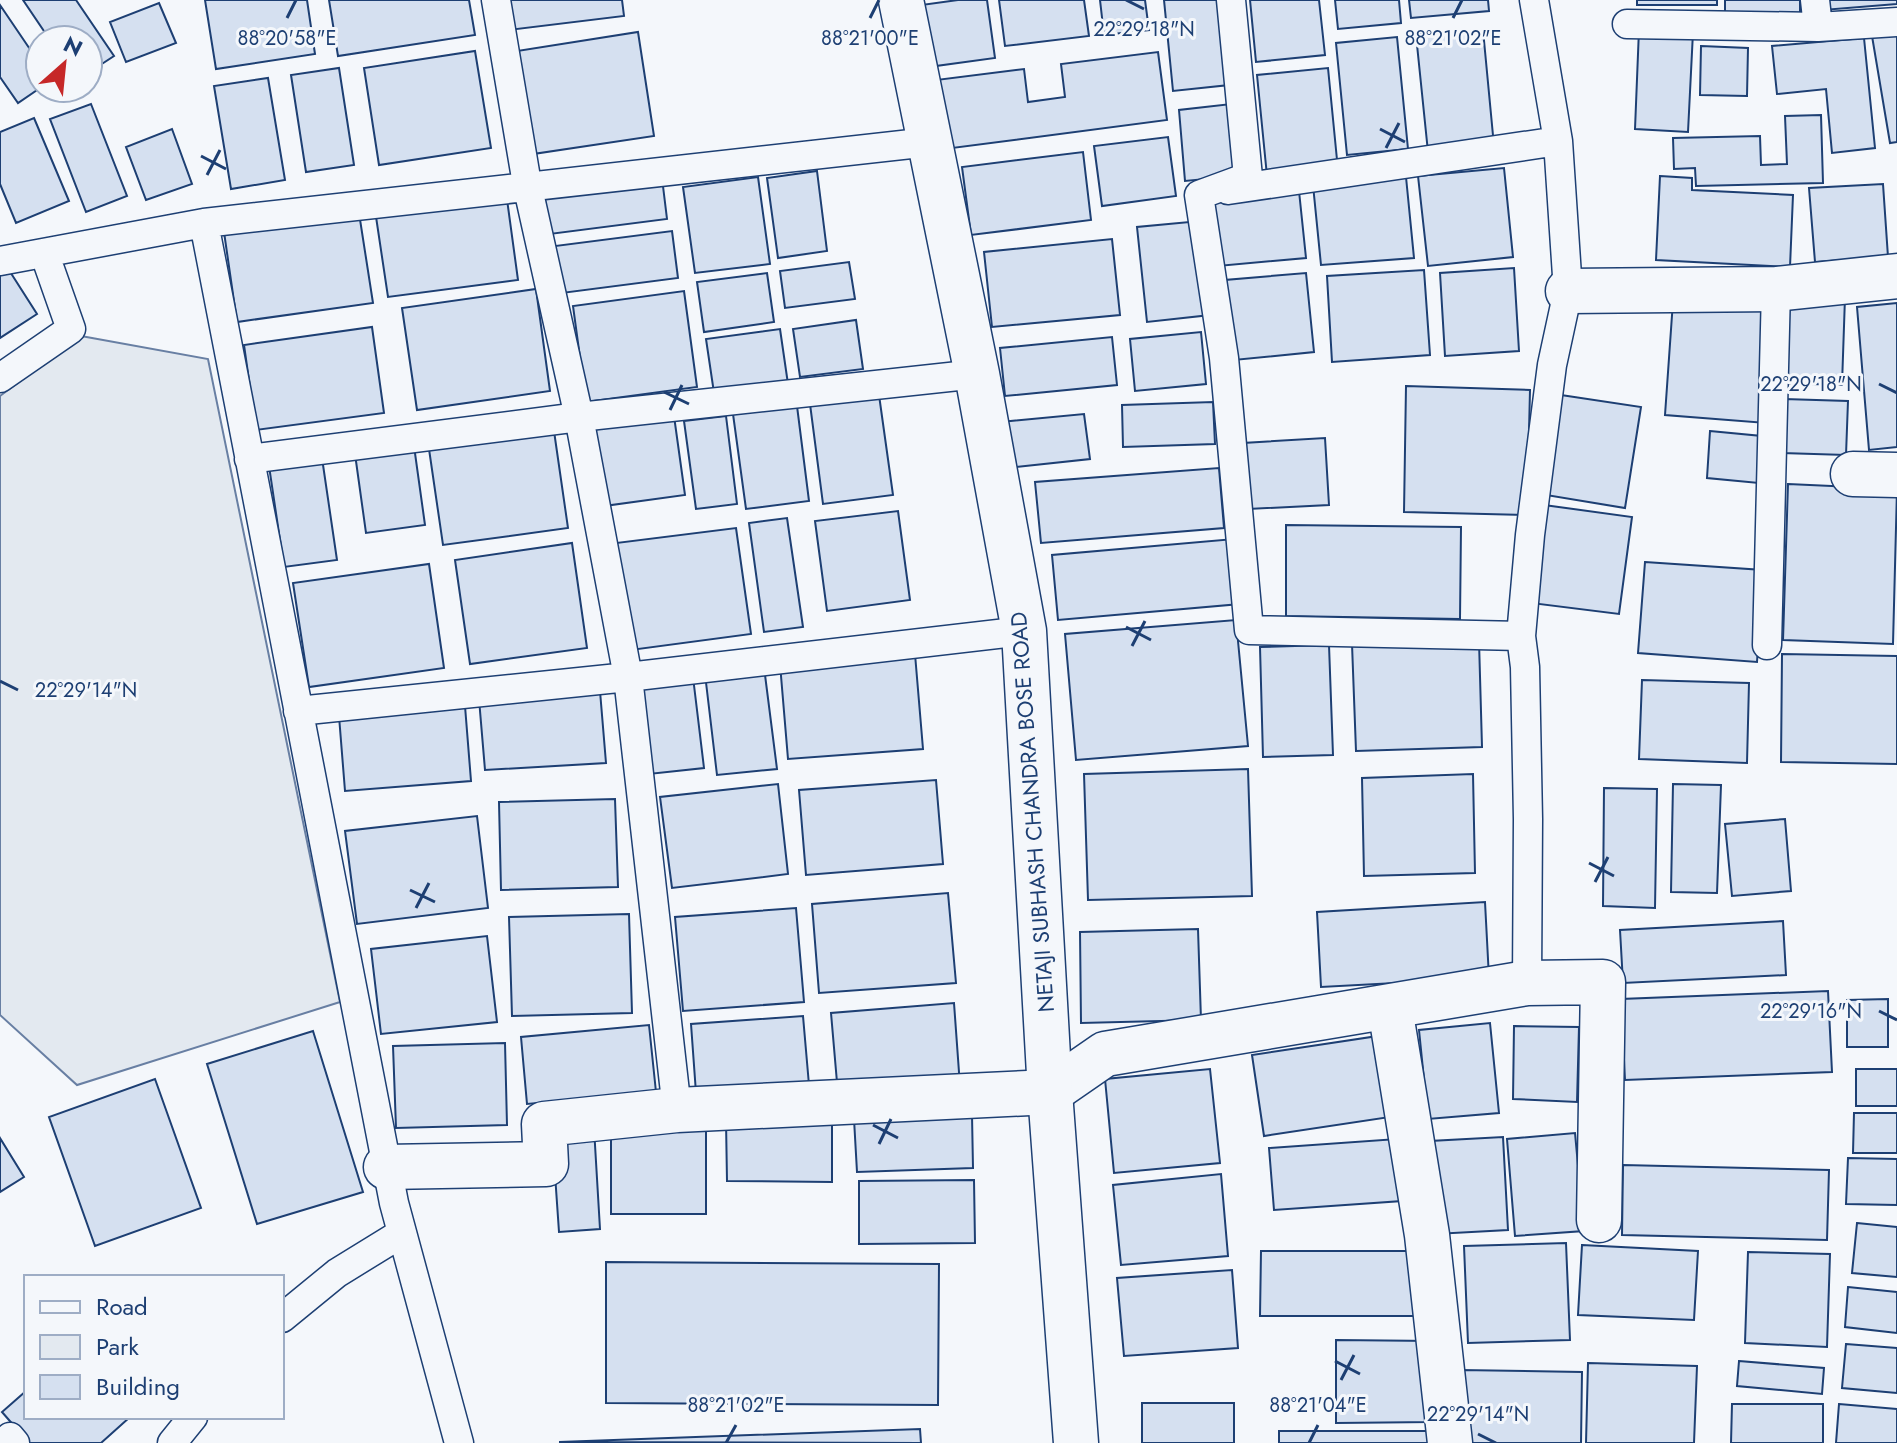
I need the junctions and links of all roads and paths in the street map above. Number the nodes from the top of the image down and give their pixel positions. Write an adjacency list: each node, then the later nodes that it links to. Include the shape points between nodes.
1 (496, 0): 10 (lane)
2 (1231, 0): 11 (lane, via 1248,177)
3 (1534, 0): 8 (lane)
4 (907, 1): 9 (street, NETAJI SUBHASH CHANDRA BOSE ROAD)
5 (1816, 13): 6 (lane); 7 (lane)
6 (1897, 22)
7 (1627, 24)
8 (1558, 141): 11 (lane); 17 (lane)
9 (929, 142): 10 (lane); 18 (street, NETAJI SUBHASH CHANDRA BOSE ROAD)
10 (527, 184): 12 (lane); 20 (lane)
11 (1199, 195): 25 (lane, via 1224,358 1249,630)
12 (204, 223): 13 (lane); 21 (lane)
13 (45, 255): 14 (lane); 19 (lane, via 71,329)
14 (0, 261)
15 (1897, 276): 16 (street)
16 (1776, 289): 17 (street); 26 (lane)
17 (1568, 291): 25 (lane, via 1552,365)
18 (977, 374): 20 (lane); 24 (street, NETAJI SUBHASH CHANDRA BOSE ROAD)
19 (0, 378)
20 (579, 417): 21 (lane); 27 (lane)
21 (249, 459): 28 (lane)
22 (1853, 474): 23 (street)
23 (1897, 475)
24 (1024, 631): 27 (lane); 31 (street, NETAJI SUBHASH CHANDRA BOSE ROAD)
25 (1521, 636): 29 (lane, via 1528,789)
26 (1767, 645)
27 (628, 677): 28 (lane); 32 (lane)
28 (298, 711): 33 (lane)
29 (1527, 983): 30 (street); 34 (street, via 1603,982)
30 (1390, 1008): 31 (street, via 1105,1054); 41 (street, via 1427,1235)
31 (1050, 1092): 32 (street); 40 (street, NETAJI SUBHASH CHANDRA BOSE ROAD)
32 (677, 1110): 33 (street, via 544,1124 546,1164)
33 (386, 1167): 35 (lane)
34 (1599, 1220)
35 (402, 1233): 36 (lane, via 337,1273); 39 (lane)
36 (284, 1316)
37 (191, 1419): 38 (lane)
38 (172, 1443)
39 (459, 1443)
40 (1076, 1443)
41 (1450, 1443)

